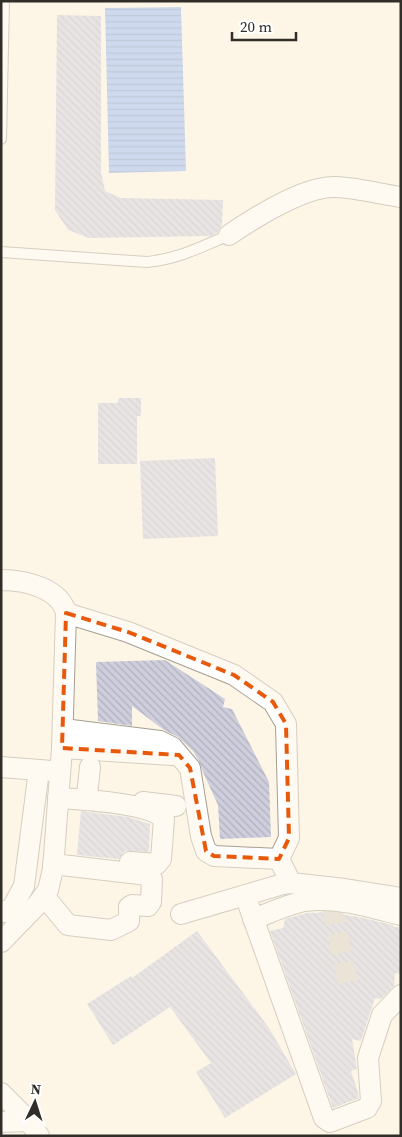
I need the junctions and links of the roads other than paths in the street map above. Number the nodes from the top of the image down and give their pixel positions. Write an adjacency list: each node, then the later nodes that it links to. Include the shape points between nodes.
1 (4, 1): 2 (lane)
2 (1, 139)
3 (401, 197): 4 (street, via 336,187 322,188 307,192)
4 (229, 235): 5 (lane, via 186,254 147,262)
5 (1, 252)
6 (1, 580): 7 (street, via 46,589 64,604)
7 (66, 613): 8 (street); 17 (street, via 128,632 234,674 273,702 286,724 289,838)
8 (62, 739): 12 (street); 17 (street, via 179,755 190,768 206,851 214,856)
9 (1, 767): 11 (street)
10 (90, 768): 14 (street)
11 (39, 770): 12 (street); 22 (street, via 24,886 12,908)
12 (60, 771): 13 (street)
13 (58, 795): 14 (street); 16 (street); 16 (street, via 130,805 159,814 164,819 161,858 157,864)
14 (87, 796): 15 (street)
15 (176, 806)
16 (54, 859): 20 (street); 20 (street, via 148,875 152,879 151,902 148,906 129,907 128,920 112,930 68,925)
17 (279, 859): 18 (street)
18 (291, 884): 19 (street); 21 (street)
19 (245, 895): 23 (street); 25 (street)
20 (44, 896): 26 (street)
21 (401, 898)
22 (1, 911)
23 (181, 914)
24 (401, 914): 25 (street, via 350,902 304,901)
25 (253, 919): 27 (street, via 324,1118 330,1122 367,1108 371,1100 368,1058 382,1015)
26 (1, 942)
27 (401, 995)
28 (1, 1093): 30 (street)
29 (1, 1122): 30 (street)
30 (34, 1128)

